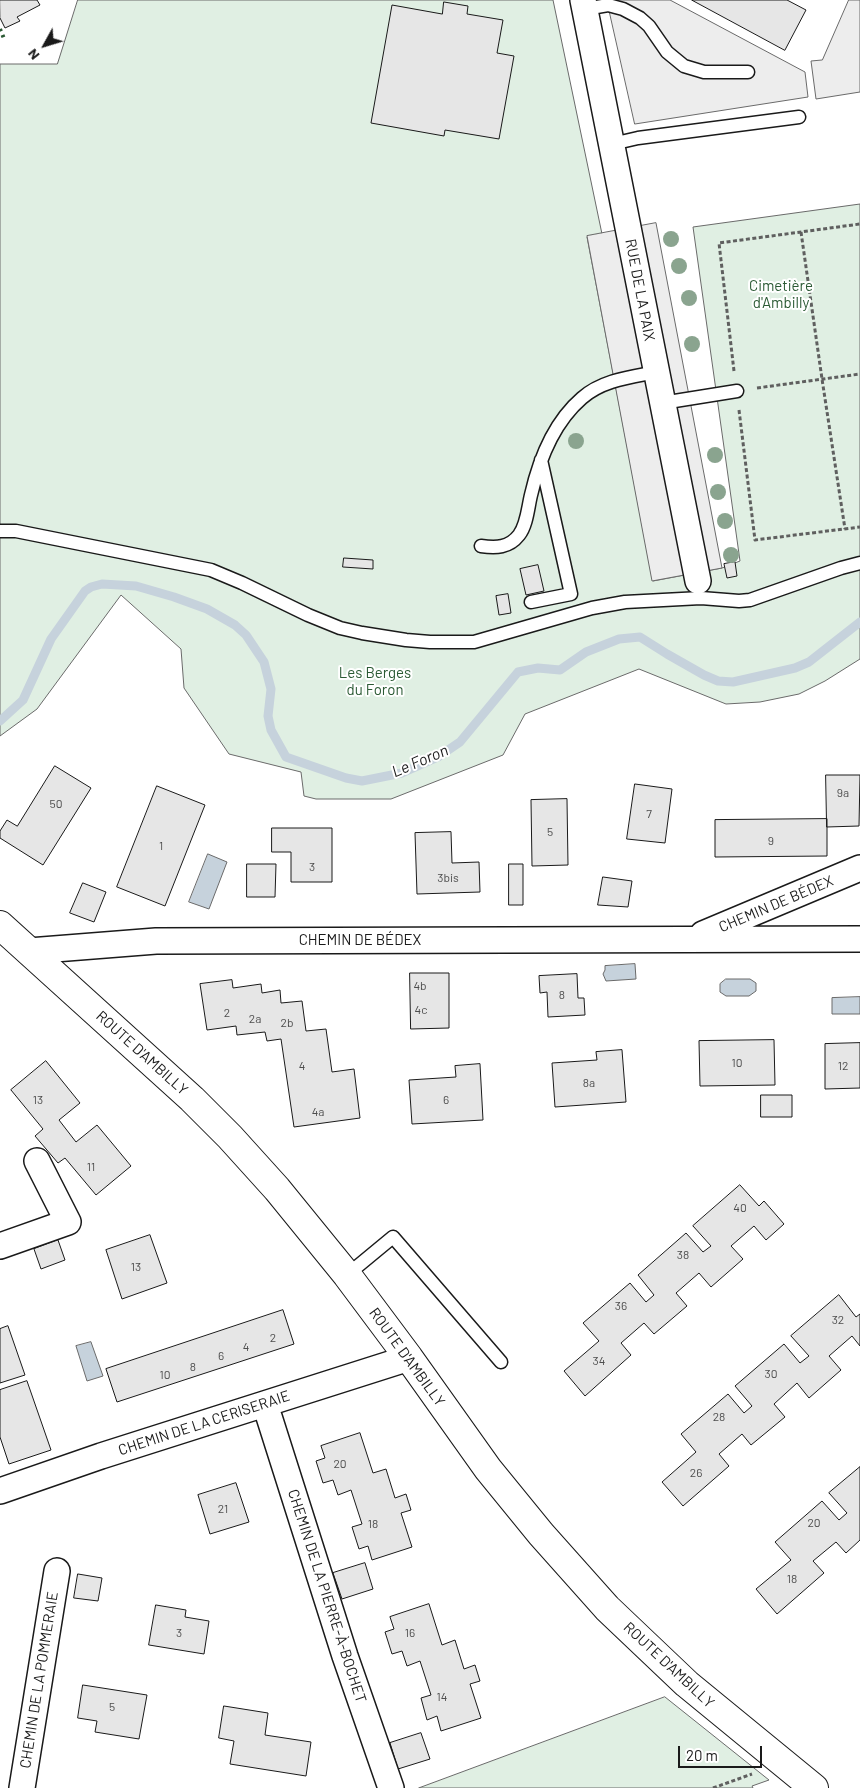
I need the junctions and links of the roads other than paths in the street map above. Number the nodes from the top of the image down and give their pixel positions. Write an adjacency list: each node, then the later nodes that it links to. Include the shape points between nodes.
1 (596, 4): 2 (lane, via 623,9 640,18 667,52 684,66 704,72); 4 (street, RUE DE LA PAIX)
2 (748, 72)
3 (799, 117): 4 (lane)
4 (612, 144): 5 (street, RUE DE LA PAIX)
5 (656, 372): 7 (street, RUE DE LA PAIX); 8 (lane, via 614,381 581,399 555,431)
6 (737, 391): 7 (lane)
7 (662, 403): 12 (street, RUE DE LA PAIX)
8 (541, 459): 10 (lane, via 521,532 504,546); 13 (lane, via 571,594)
9 (0, 531): 11 (lane, via 16,530 211,570 340,628 430,642 474,642 592,608 625,602 701,598 750,600)
10 (481, 546)
11 (860, 563)
12 (698, 581)
13 (531, 602)
14 (860, 868): 16 (street, CHEMIN DE BÉDEX)
15 (0, 925): 18 (street, ROUTE D'AMBILLY)
16 (691, 939): 17 (street, CHEMIN DE BÉDEX); 18 (street, CHEMIN DE BÉDEX, via 156,941)
17 (860, 939)
18 (29, 950): 21 (street, ROUTE D'AMBILLY, via 230,1137)
19 (37, 1161): 20 (street, via 68,1222)
20 (0, 1246)
21 (347, 1275): 22 (street, ROUTE D'AMBILLY); 23 (lane, via 393,1237)
22 (409, 1358): 24 (street, CHEMIN DE LA CERISERAIE); 29 (street, ROUTE D'AMBILLY, via 488,1469 607,1608 687,1684)
23 (501, 1362)
24 (265, 1404): 25 (street, CHEMIN DE LA CERISERAIE); 28 (street, CHEMIN DE LA PIERRE-À-BOCHET, via 345,1656)
25 (0, 1491)
26 (57, 1572): 27 (street, CHEMIN DE LA POMMERAIE)
27 (22, 1788)
28 (391, 1788)
29 (814, 1788)

